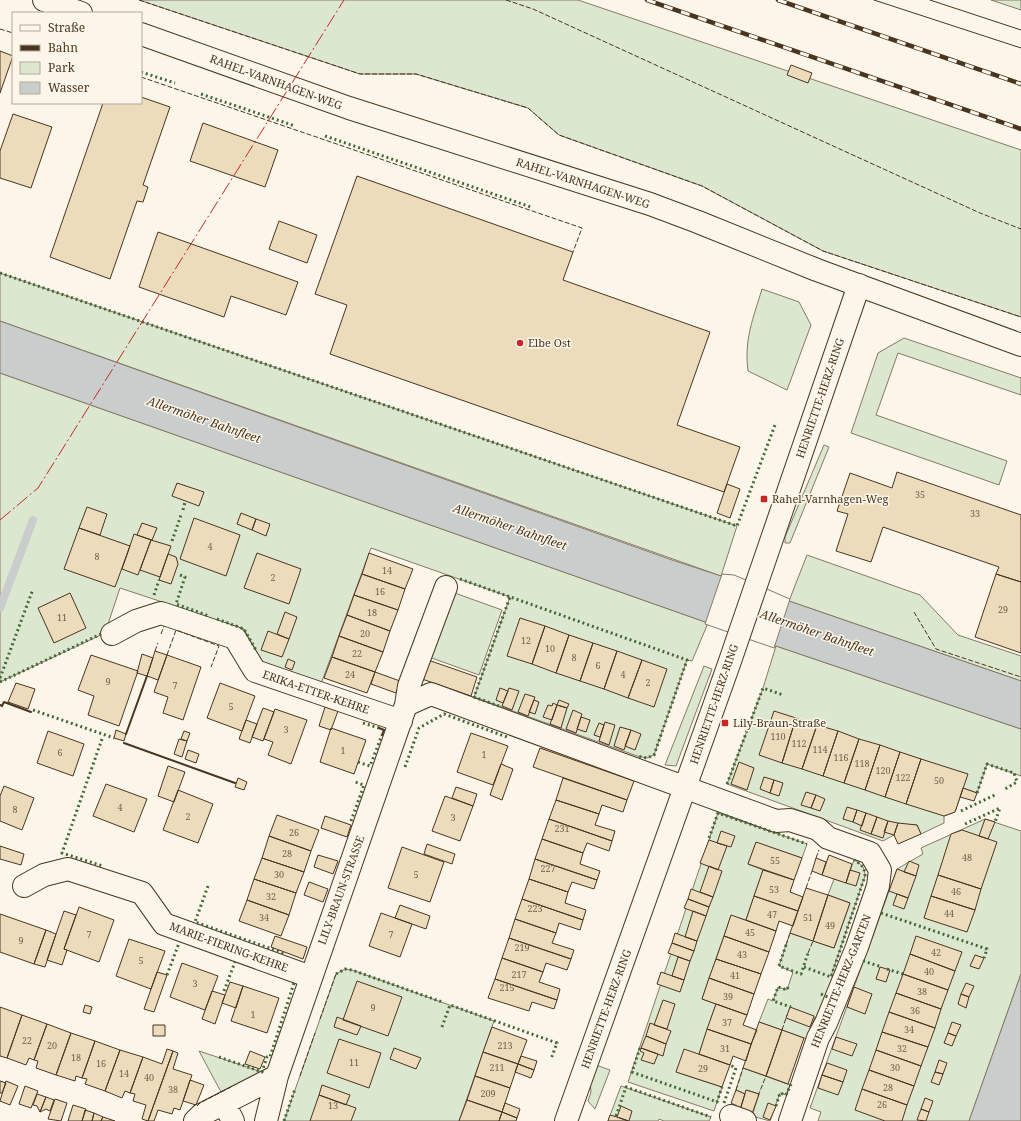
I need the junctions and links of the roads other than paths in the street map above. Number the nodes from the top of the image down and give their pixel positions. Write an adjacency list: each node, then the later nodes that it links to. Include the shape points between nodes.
1 (44, 0): 2 (street)
2 (78, 12)
3 (142, 34): 4 (street, RAHEL-VARNHAGEN-WEG, via 349,108 650,204)
4 (859, 285): 5 (street, RAHEL-VARNHAGEN-WEG); 9 (street, HENRIETTE-HERZ-RING)
5 (1021, 345)
6 (446, 587): 8 (street, LILY-BRAUN-STRASSE)
7 (112, 634): 8 (street, ERIKA-ETTER-KEHRE, via 136,621 161,613 235,638 255,671)
8 (405, 704): 9 (street, via 431,694); 11 (street, LILY-BRAUN-STRASSE)
9 (684, 788): 14 (street, HENRIETTE-HERZ-GARTEN, via 776,822 790,820 818,829 828,838 870,853 880,870 878,886 858,947 818,1038); 17 (street, HENRIETTE-HERZ-RING)
10 (24, 886): 11 (street, MARIE-FIERING-KEHRE, via 44,875 68,868 142,893 164,924)
11 (311, 977): 12 (street, LILY-BRAUN-STRASSE)
12 (277, 1076): 13 (street); 16 (street, LILY-BRAUN-STRASSE)
13 (229, 1112): 15 (street, via 201,1115)
14 (794, 1120)
15 (195, 1121)
16 (266, 1121)
17 (566, 1121)

